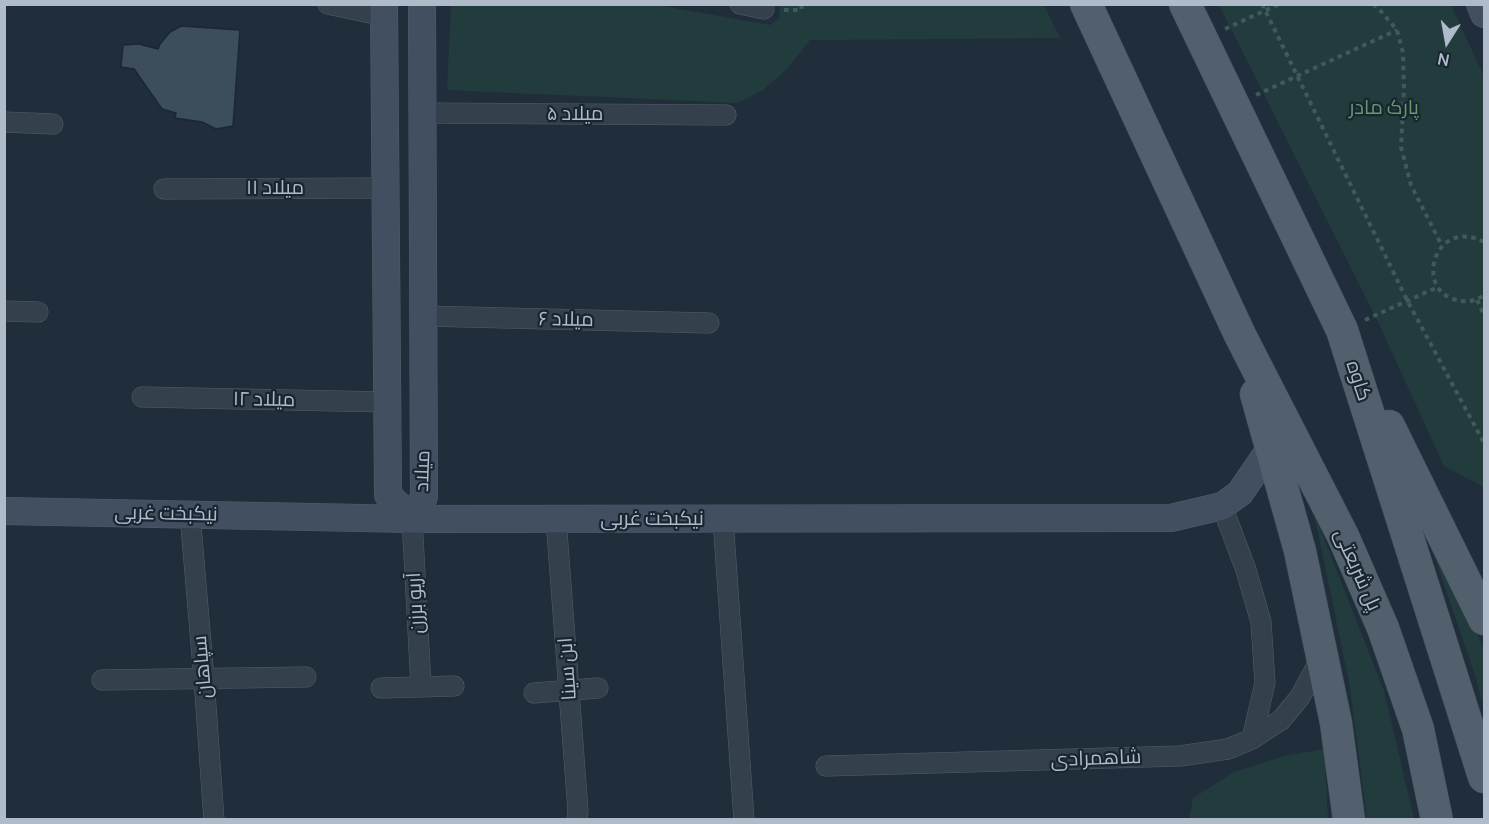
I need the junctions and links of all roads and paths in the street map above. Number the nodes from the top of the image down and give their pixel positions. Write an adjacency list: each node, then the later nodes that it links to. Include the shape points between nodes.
1 (328, 4): 11 (street)
2 (422, 4): 18 (street, میلاد)
3 (740, 4): 10 (street)
4 (1086, 4): 36 (main road)
5 (1185, 4): 15 (main road, کاوه)
6 (1262, 4): 12 (path)
7 (1279, 4): 12 (path)
8 (1373, 4): 14 (path)
9 (1480, 4): 13 (street)
10 (764, 9)
11 (384, 10): 22 (street, میلاد)
12 (1265, 10): 15 (path); 16 (path)
13 (1485, 14)
14 (1397, 30): 16 (path); 25 (path, via 1404,81 1401,147 1411,185)
15 (1202, 40): 17 (main road, کاوه)
16 (1297, 76): 17 (path); 28 (path)
17 (1234, 105): 35 (main road, کاوه)
18 (423, 113): 19 (street, میلاد ۵); 33 (street, میلاد)
19 (726, 115)
20 (4, 122): 21 (street)
21 (53, 124)
22 (385, 188): 23 (street, میلاد ۱۱); 38 (street, میلاد)
23 (164, 189)
24 (1485, 242): 25 (path, via 1469,236 1455,238)
25 (1443, 246): 26 (path, via 1435,258 1433,273)
26 (1438, 286): 28 (path); 29 (path, via 1448,297 1462,302)
27 (1485, 295): 29 (path)
28 (1407, 300): 35 (path); 39 (path)
29 (1477, 300): 32 (path)
30 (4, 311): 31 (street)
31 (38, 312)
32 (1485, 315)
33 (424, 316): 34 (street, میلاد ۶); 44 (street, میلاد, via 424,498)
34 (709, 323)
35 (1342, 330): 47 (main road); 60 (main road, کاوه)
36 (1240, 335): 40 (main road); 65 (main road, پل شریعتی, via 1343,536 1383,628 1418,729)
37 (142, 397): 38 (street, میلاد ۱۲)
38 (387, 402): 44 (street, میلاد, via 388,495)
39 (1485, 443)
40 (1270, 449): 41 (street, نیکبخت غربی, via 1239,493); 48 (main road, via 1300,551)
41 (1222, 506): 46 (street, نیکبخت غربی, via 1171,518); 58 (street, via 1261,622 1265,683)
42 (4, 511): 43 (street, نیکبخت غربی)
43 (190, 514): 44 (street, نیکبخت غربی); 50 (street, سپاهان)
44 (411, 519): 45 (street, نیکبخت غربی); 53 (street, آریو برزن)
45 (556, 519): 46 (street, نیکبخت غربی); 56 (street, ابن سینا)
46 (723, 519): 63 (street)
47 (1485, 619)
48 (1322, 656): 58 (street, شاهمرادی, via 1300,697 1281,720); 64 (main road)
49 (306, 677): 50 (street)
50 (204, 679): 51 (street); 61 (street, سپاهان)
51 (102, 680)
52 (454, 686): 53 (street)
53 (421, 687): 54 (street)
54 (381, 688)
55 (597, 688): 56 (street)
56 (569, 690): 57 (street); 62 (street, ابن سینا)
57 (534, 693)
58 (1252, 740): 59 (street, شاهمرادی, via 1228,749 1180,756)
59 (826, 766)
60 (1485, 777)
61 (214, 819)
62 (577, 819)
63 (744, 819)
64 (1349, 819)
65 (1437, 819)

